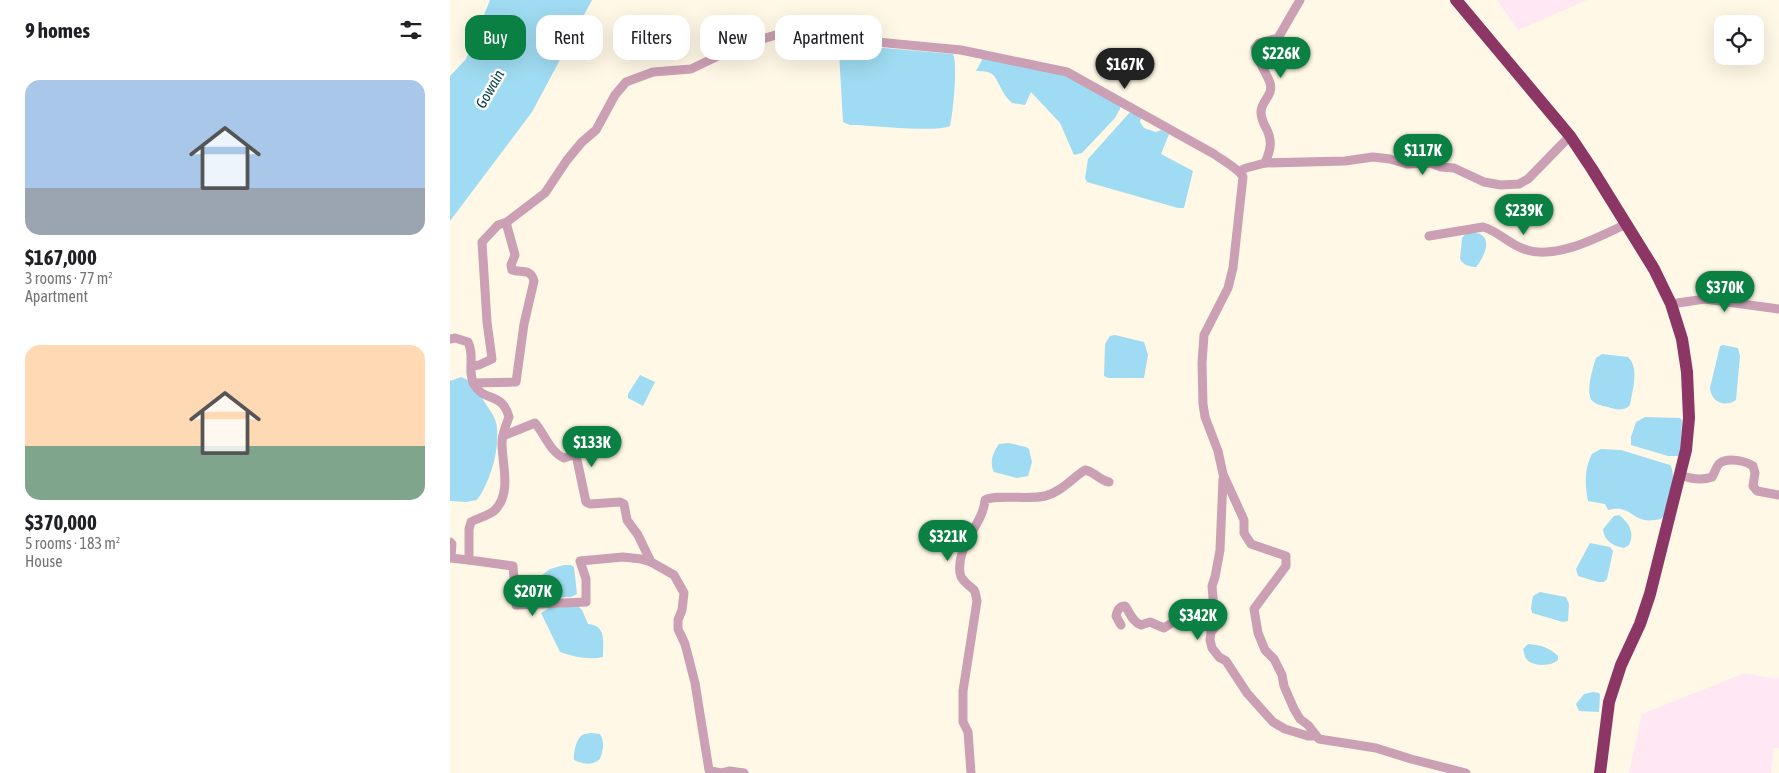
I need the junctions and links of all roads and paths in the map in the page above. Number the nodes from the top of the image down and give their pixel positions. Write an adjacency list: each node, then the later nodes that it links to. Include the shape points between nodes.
1 (1300, 0): 4 (street, via 1278,38 1259,42 1255,48 1270,84 1269,97 1261,108 1271,142)
2 (1456, 0): 3 (highway)
3 (1570, 136): 4 (street, via 1528,179 1519,184 1484,182 1454,168 1431,163 1407,164 1373,157); 7 (highway)
4 (1265, 163): 5 (street)
5 (1240, 172): 6 (street, via 1214,154 1067,72 961,50 877,42 836,36 820,30 797,29 741,45 692,69 654,72 626,82 596,130 567,160 545,193); 15 (street, via 1243,177 1233,268 1228,288 1204,336 1202,362 1205,417)
6 (507, 222): 12 (street, via 498,225 482,242 492,359); 13 (street, via 515,255 512,270 529,272 534,281 516,382)
7 (1626, 224): 8 (street, via 1595,240 1554,251 1524,250 1483,227); 9 (highway)
8 (1429, 236)
9 (1671, 304): 10 (street, via 1704,299); 16 (highway, via 1682,339 1687,372 1689,418)
10 (1779, 309)
11 (450, 339): 12 (street, via 468,342 472,348)
12 (472, 366): 13 (street)
13 (473, 384): 14 (street, via 483,395 499,399 507,408 509,417)
14 (502, 436): 21 (street, via 503,498 494,511 471,522); 22 (street, via 535,422 561,456 576,455 586,502 624,504 627,520)
15 (1223, 474): 23 (street, via 1220,550 1212,586); 25 (street, via 1251,544 1286,556 1286,566 1254,609 1258,633 1264,650 1274,659 1282,675 1294,709)
16 (1680, 475): 18 (street, via 1706,480 1712,477 1721,462 1741,461 1753,466 1753,486 1757,491); 30 (highway, via 1650,594 1609,702)
17 (1110, 482): 28 (street, via 1085,470 1056,492 1045,496 985,500 984,510 960,560 960,574 975,592 977,601 963,691 963,722 968,732)
18 (1779, 496)
19 (450, 542): 20 (street)
20 (451, 558): 21 (street)
21 (469, 560): 22 (street, via 513,566 516,605 586,602 586,579 580,561 623,557)
22 (651, 562): 26 (street, via 674,575 684,593 678,630 695,683 709,770)
23 (1214, 610): 24 (street, via 1201,604 1164,628 1150,622 1137,624 1122,606 1116,616); 25 (street, via 1217,618 1211,632 1212,648 1226,661 1247,693 1273,722 1285,729)
24 (1121, 625)
25 (1316, 736): 29 (street, via 1376,748)
26 (721, 773): 27 (street)
27 (744, 773)
28 (972, 773)
29 (1466, 773)
30 (1600, 773)

